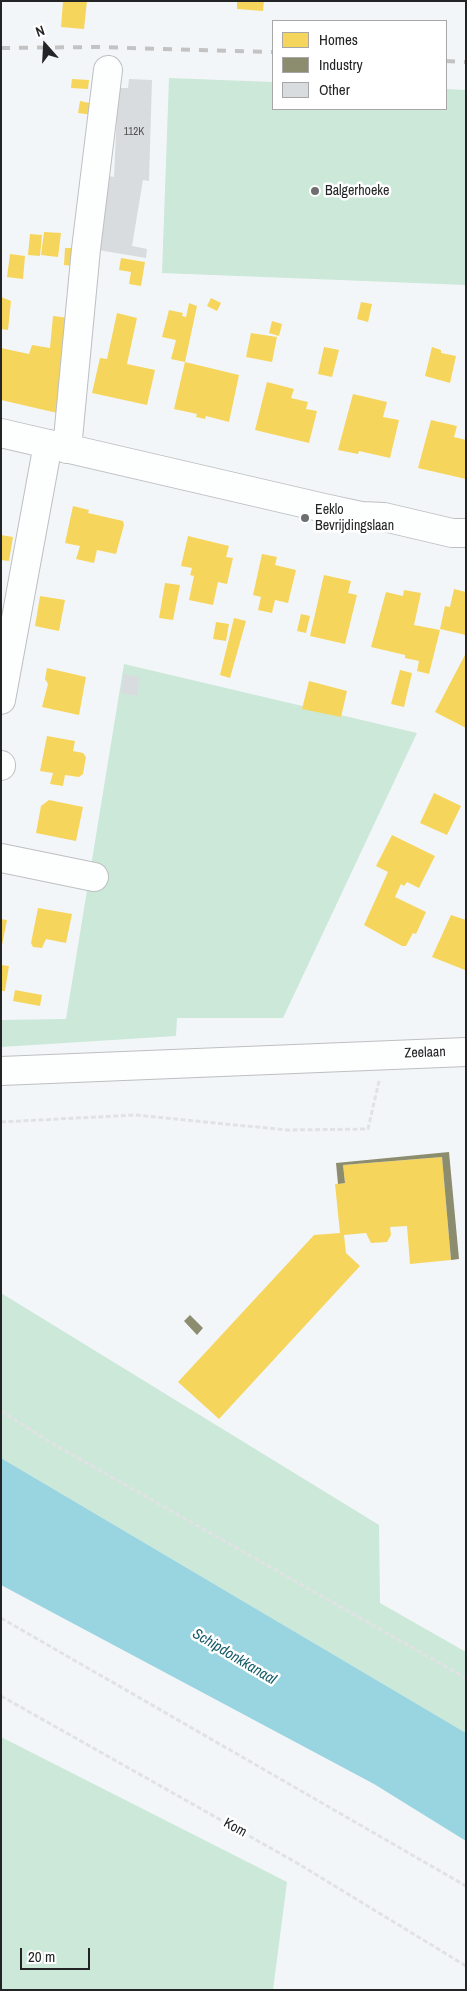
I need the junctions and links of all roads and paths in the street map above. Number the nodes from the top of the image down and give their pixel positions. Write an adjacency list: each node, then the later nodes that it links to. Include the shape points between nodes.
1 (108, 70): 3 (main road)
2 (1, 433): 3 (main road)
3 (57, 446): 4 (main road); 7 (main road)
4 (361, 516): 5 (main road, via 384,517 452,533); 6 (main road, via 403,539 448,548)
5 (466, 533)
6 (466, 548)
7 (1, 700)
8 (1, 858): 9 (main road)
9 (94, 877)
10 (466, 1052): 11 (main road, Zeelaan)
11 (384, 1055): 12 (main road, Zeelaan); 13 (path, via 368,1129 287,1130 134,1115)
12 (1, 1071)
13 (1, 1122)
14 (1, 1411): 16 (path, via 55,1445)
15 (1, 1618): 18 (path)
16 (466, 1678)
17 (1, 1696): 19 (path, Kom, via 297,1864)
18 (466, 1886)
19 (466, 1966)

